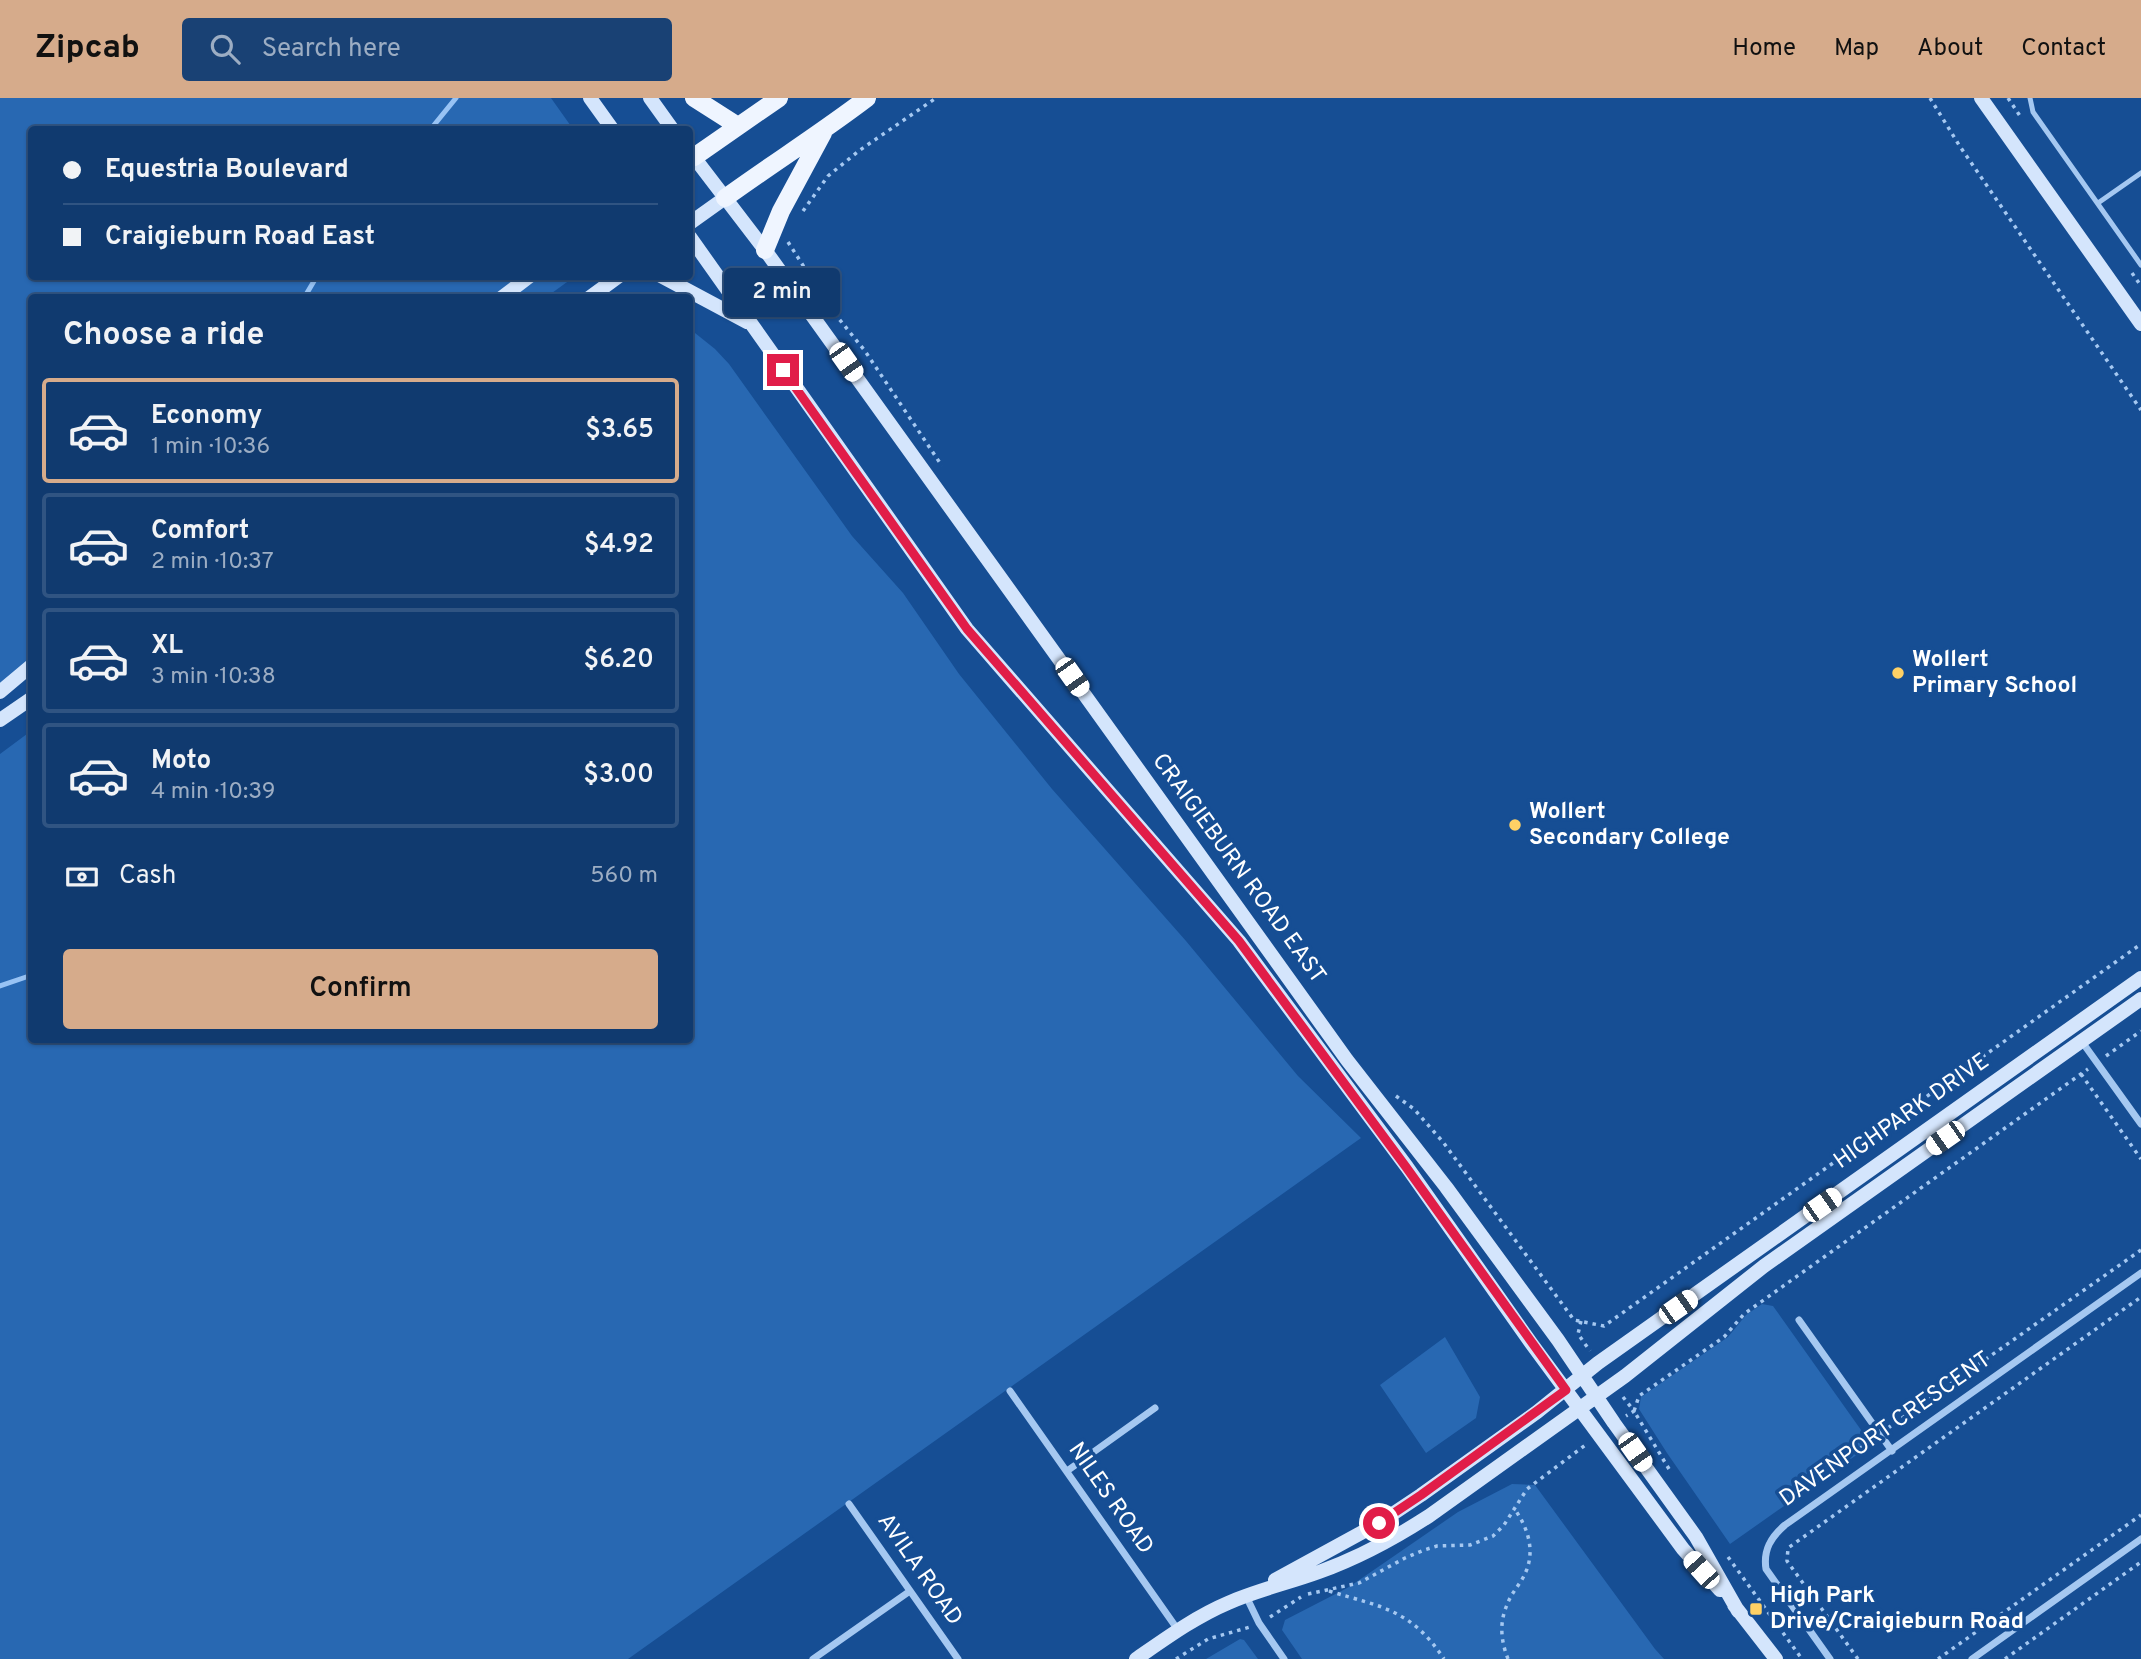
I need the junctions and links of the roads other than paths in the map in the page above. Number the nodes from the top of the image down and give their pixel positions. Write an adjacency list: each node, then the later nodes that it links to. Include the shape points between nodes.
1 (590, 98): 8 (main road)
2 (650, 98): 9 (main road)
3 (694, 98): 10 (main road)
4 (779, 98): 10 (main road)
5 (867, 98): 11 (main road)
6 (1981, 98): 26 (main road)
7 (2030, 98): 16 (lane, via 2033,112)
8 (610, 126)
9 (670, 126)
10 (738, 126): 12 (main road)
11 (825, 130): 15 (main road); 19 (main road)
12 (693, 155)
13 (693, 158): 15 (main road, CRAIGIEBURN ROAD EAST)
14 (2141, 173): 16 (lane)
15 (725, 198): 17 (main road); 19 (main road, CRAIGIEBURN ROAD EAST)
16 (2098, 203): 20 (lane)
17 (693, 221)
18 (693, 241): 27 (main road, CRAIGIEBURN ROAD EAST)
19 (765, 250): 39 (main road, CRAIGIEBURN ROAD EAST, via 1347,1060 1446,1187)
20 (2141, 265)
21 (525, 280): 24 (main road)
22 (614, 280): 25 (main road)
23 (668, 280): 27 (main road)
24 (506, 294)
25 (594, 294)
26 (2141, 324)
27 (751, 325): 39 (main road, CRAIGIEBURN ROAD EAST, via 967,629 1239,941)
28 (28, 668): 29 (main road)
29 (0, 692)
30 (28, 701): 31 (main road)
31 (0, 720)
32 (2141, 978): 34 (main road, HIGHPARK DRIVE)
33 (2141, 999): 35 (main road, HIGHPARK DRIVE)
34 (2071, 1027): 35 (street); 39 (main road, HIGHPARK DRIVE)
35 (2081, 1041): 36 (street); 41 (main road, HIGHPARK DRIVE, via 1765,1266)
36 (2141, 1124)
37 (2141, 1273): 43 (street, DAVENPORT CRESCENT)
38 (1799, 1320): 43 (street)
39 (1574, 1383): 41 (main road, CRAIGIEBURN ROAD EAST); 41 (main road, CRAIGIEBURN ROAD EAST); 48 (main road, HIGHPARK DRIVE, via 1379,1523)
40 (1010, 1391): 44 (street, NILES ROAD)
41 (1588, 1402): 48 (main road, HIGHPARK DRIVE, via 1403,1533 1320,1572); 49 (main road, CRAIGIEBURN ROAD EAST, via 1614,1423 1696,1537); 49 (main road, CRAIGIEBURN ROAD EAST, via 1599,1435 1683,1549)
42 (1155, 1408): 44 (street)
43 (1892, 1451): 56 (street, DAVENPORT CRESCENT, via 1778,1531 1766,1552 1769,1574)
44 (1067, 1471): 50 (street, NILES ROAD)
45 (849, 1504): 47 (street, AVILA ROAD)
46 (2141, 1539): 57 (street)
47 (910, 1591): 51 (street); 52 (street, AVILA ROAD)
48 (1245, 1596): 50 (main road); 54 (street)
49 (1738, 1611): 55 (main road, CRAIGIEBURN ROAD EAST)
50 (1178, 1630): 53 (main road)
51 (813, 1659)
52 (958, 1659)
53 (1136, 1659)
54 (1284, 1659)
55 (1776, 1659)
56 (1830, 1659)
57 (1972, 1659)

